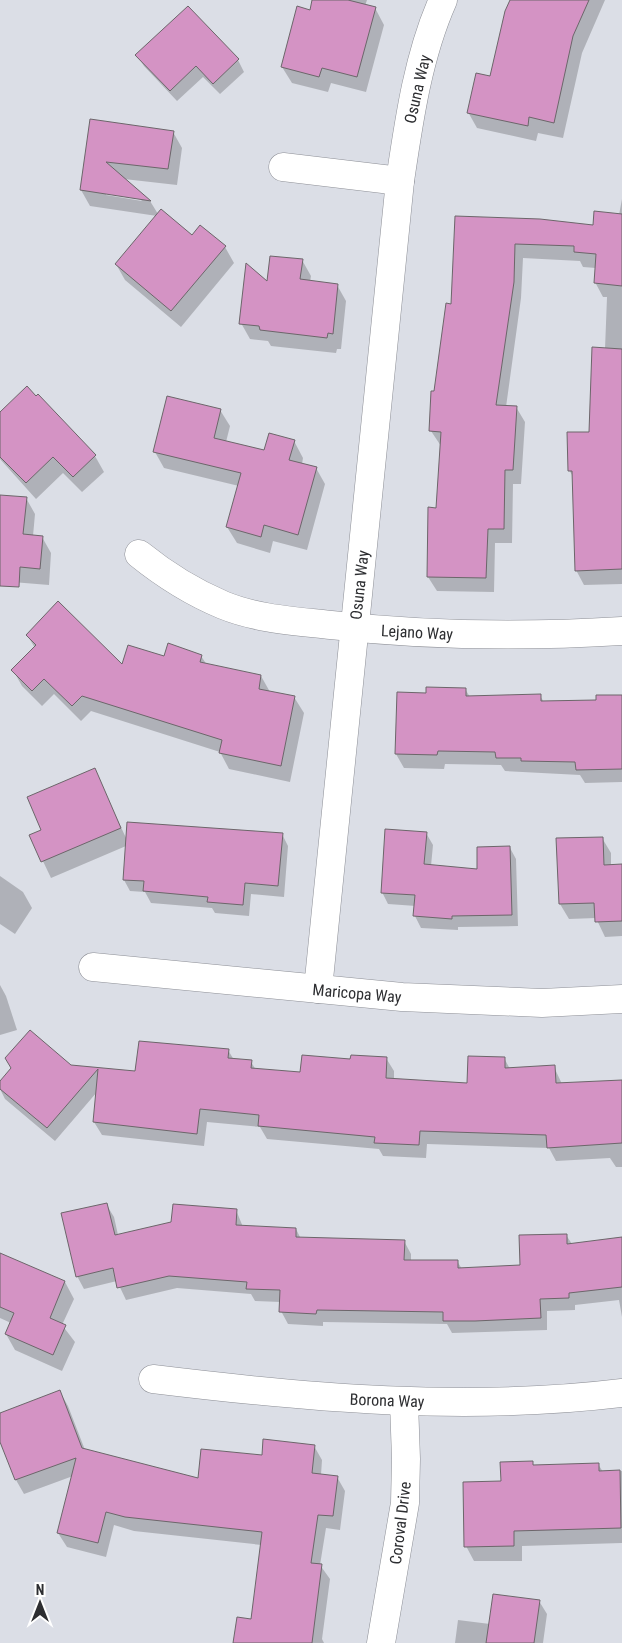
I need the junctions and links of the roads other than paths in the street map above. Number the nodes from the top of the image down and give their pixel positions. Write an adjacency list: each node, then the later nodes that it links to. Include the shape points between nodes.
1 (443, 0): 3 (street, Osuna Way, via 420,73)
2 (283, 167): 3 (street)
3 (400, 181): 5 (street, Osuna Way)
4 (139, 554): 5 (street, Lejano Way, via 181,585 224,606 270,618)
5 (355, 628): 6 (street, Lejano Way, via 540,636); 8 (street, Osuna Way)
6 (622, 631)
7 (93, 967): 8 (street, Maricopa Way)
8 (318, 989): 9 (street, Maricopa Way, via 402,997 542,1002)
9 (622, 999)
10 (153, 1379): 12 (street, Borona Way, via 277,1394)
11 (622, 1392): 12 (street, Borona Way, via 526,1400)
12 (404, 1402): 13 (street, Coroval Drive, via 405,1503)
13 (381, 1643)

